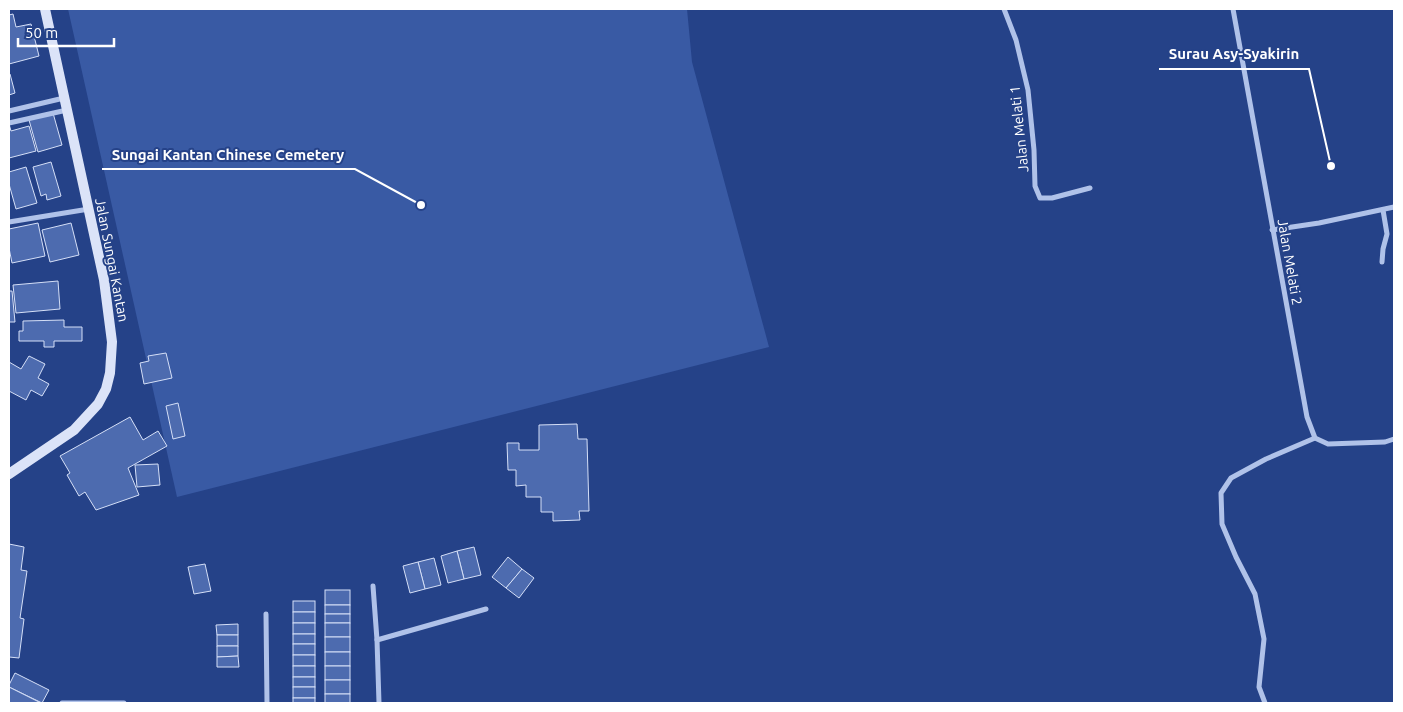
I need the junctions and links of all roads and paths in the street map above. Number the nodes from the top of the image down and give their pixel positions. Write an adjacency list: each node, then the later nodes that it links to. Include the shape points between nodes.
1 (45, 9): 4 (main road, Jalan Sungai Kantan)
2 (1004, 9): 8 (street, Jalan Melati 1, via 1016,40 1028,90 1036,186 1040,198)
3 (1233, 9): 13 (street, Jalan Melati 2)
4 (64, 98): 5 (main road, Jalan Sungai Kantan); 6 (street)
5 (67, 110): 7 (street); 10 (main road, Jalan Sungai Kantan)
6 (9, 111)
7 (9, 123)
8 (1090, 188)
9 (1394, 207): 11 (street)
10 (89, 209): 12 (street); 17 (main road, Jalan Sungai Kantan, via 104,280 112,342 106,389 98,404 74,430)
11 (1383, 210): 13 (street); 14 (street, via 1387,234)
12 (9, 222)
13 (1272, 230): 15 (street, Jalan Melati 2, via 1307,417)
14 (1382, 262)
15 (1315, 438): 16 (street, via 1328,444); 26 (street, via 1231,478 1221,493 1222,524 1257,603 1264,639 1260,687)
16 (1394, 439)
17 (9, 474)
18 (373, 586): 21 (street)
19 (486, 609): 21 (street)
20 (266, 614): 24 (street)
21 (377, 640): 25 (street)
22 (62, 703): 23 (street)
23 (124, 703)
24 (267, 703)
25 (379, 703)
26 (1265, 703)

